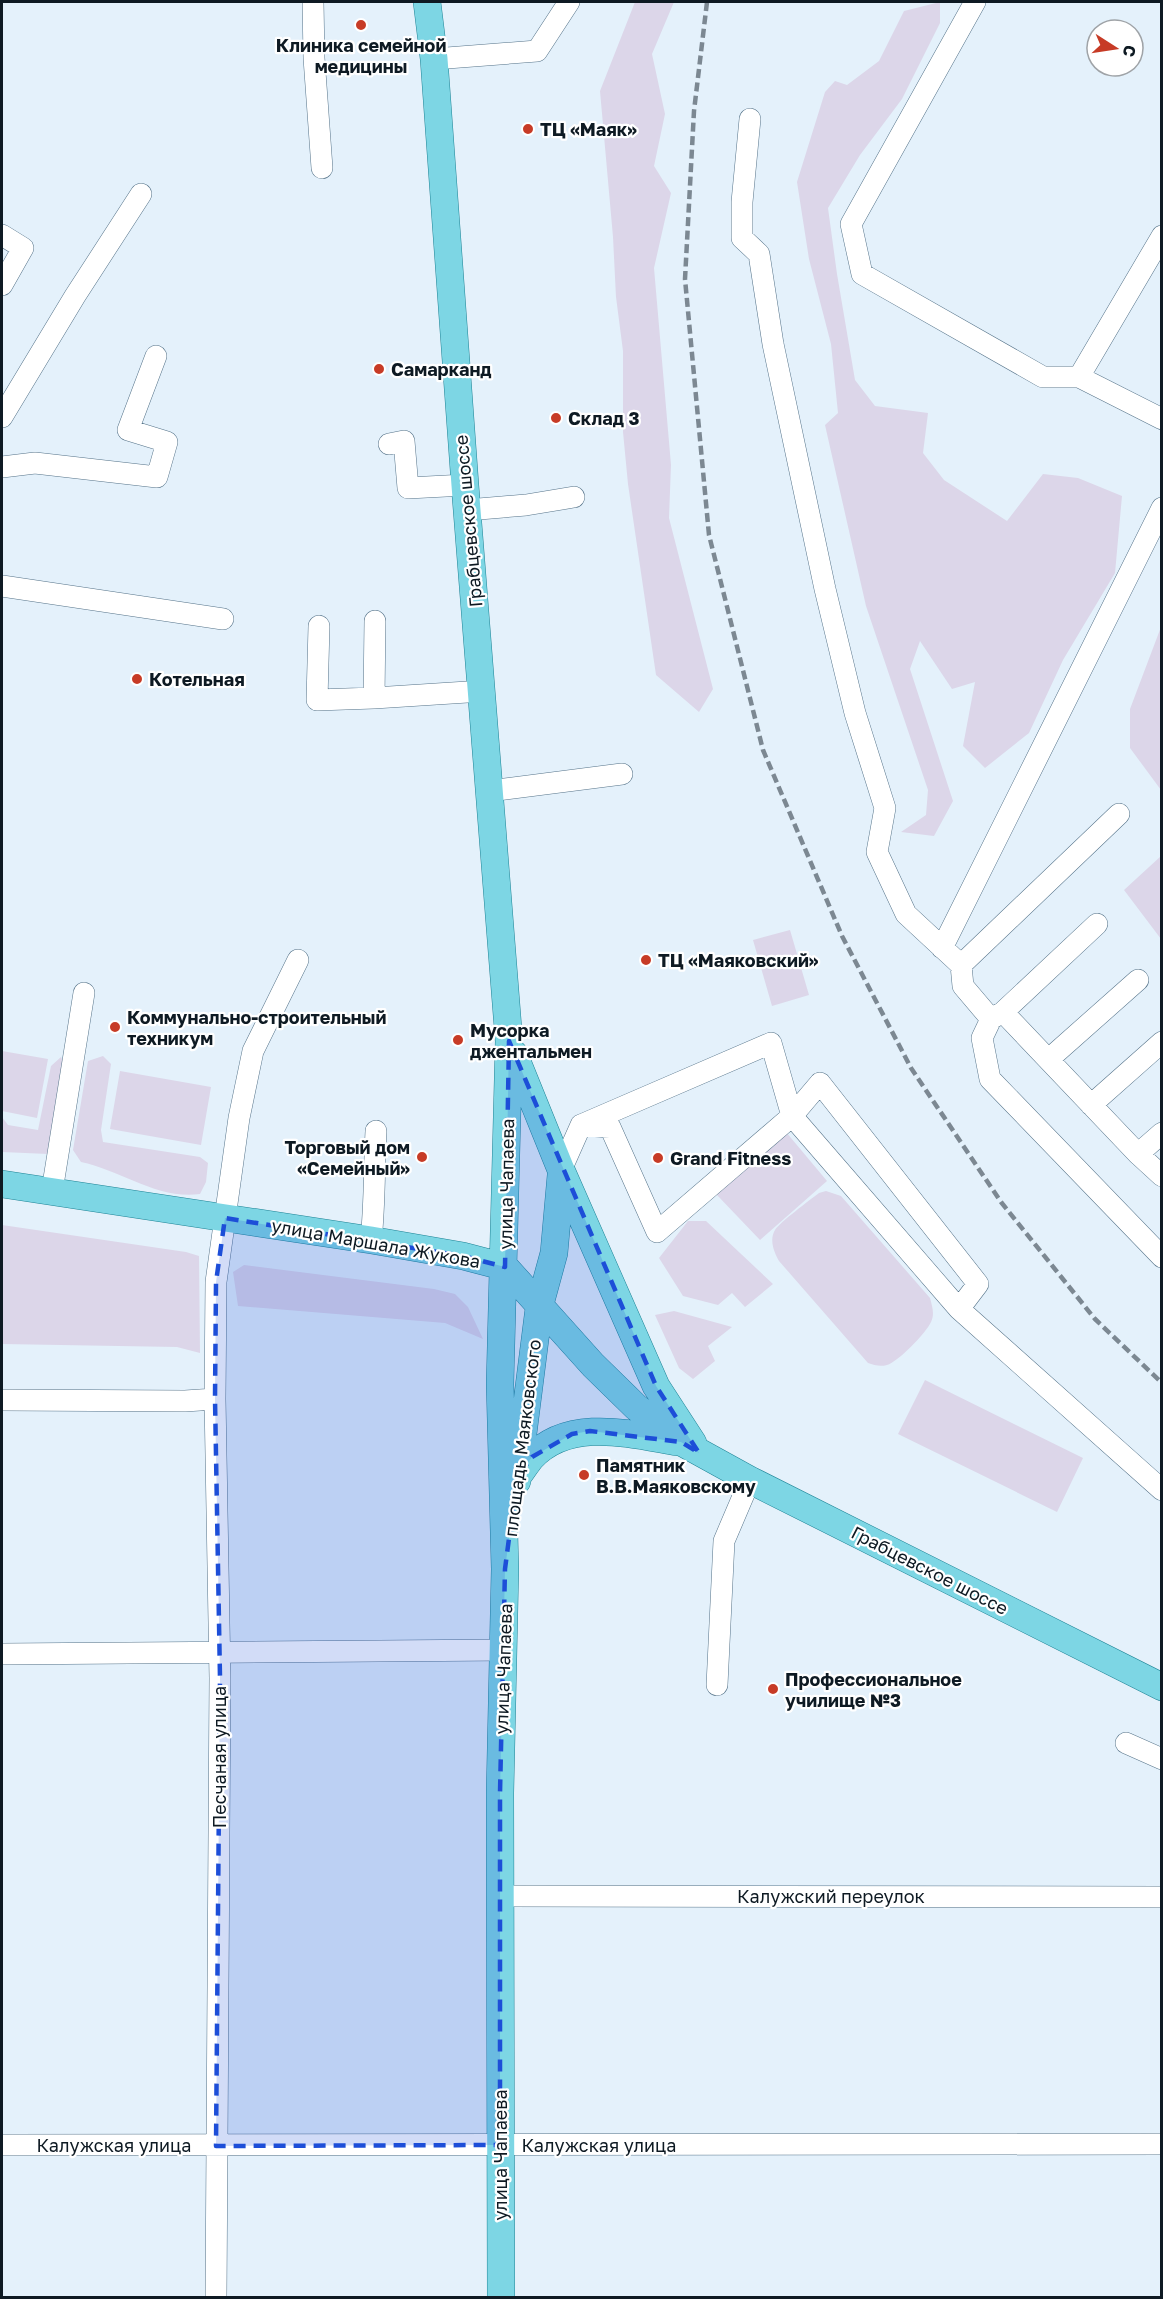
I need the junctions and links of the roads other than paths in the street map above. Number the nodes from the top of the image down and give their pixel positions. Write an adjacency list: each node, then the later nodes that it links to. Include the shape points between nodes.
1 (312, 2): 7 (street)
2 (427, 2): 5 (main road, Грабцевское шоссе)
3 (569, 2): 5 (street, via 537,51)
4 (975, 2): 13 (street, via 851,224 862,274 1042,377)
5 (434, 59): 18 (main road, Грабцевское шоссе)
6 (750, 119): 31 (street, via 742,238 759,254 773,344 825,589 855,714 885,808 877,852 906,914)
7 (322, 168)
8 (141, 194): 14 (street)
9 (2, 236): 11 (street, via 23,248)
10 (1158, 250): 13 (street)
11 (2, 285)
12 (156, 356): 17 (street, via 128,430 167,442 158,477 35,463)
13 (1079, 377): 15 (street)
14 (2, 417)
15 (1161, 419)
16 (389, 444): 18 (street, via 404,441 408,488)
17 (2, 467)
18 (466, 497): 19 (street, via 526,506); 25 (main road, Грабцевское шоссе)
19 (574, 497)
20 (1161, 508): 31 (street)
21 (2, 586): 22 (street)
22 (223, 619)
23 (375, 621): 26 (street)
24 (319, 626): 26 (street, via 317,700)
25 (483, 691): 26 (street); 28 (main road, Грабцевское шоссе)
26 (375, 698)
27 (622, 774): 28 (street)
28 (489, 792): 37 (main road, Грабцевское шоссе)
29 (1119, 814): 33 (street)
30 (1097, 924): 36 (street)
31 (942, 948): 33 (street)
32 (298, 960): 50 (street, Песчаная улица, via 253,1051)
33 (962, 965): 36 (street, via 963,986)
34 (1138, 980): 39 (street)
35 (84, 993): 49 (street)
36 (997, 1015): 39 (street); 52 (street, via 982,1038 990,1079)
37 (509, 1041): 46 (main road); 53 (main road, улица Чапаева)
38 (1161, 1042): 40 (street)
39 (1049, 1059): 40 (street)
40 (1091, 1105): 45 (street)
41 (792, 1116): 42 (street, via 771,1043); 42 (street, via 657,1232 610,1127); 55 (street); 55 (street, via 820,1083 978,1284)
42 (581, 1125): 46 (street)
43 (376, 1131): 51 (street)
44 (1161, 1133): 45 (street)
45 (1138, 1155): 47 (street)
46 (561, 1170): 54 (main road, площадь Маяковского, via 554,1252); 58 (main road, via 656,1386)
47 (1161, 1176)
48 (2, 1184): 49 (main road, улица Маршала Жукова)
49 (52, 1191): 50 (main road, улица Маршала Жукова)
50 (225, 1218): 51 (main road, улица Маршала Жукова); 56 (street, Песчаная улица, via 216,1282)
51 (371, 1240): 53 (main road, улица Маршала Жукова)
52 (1161, 1257)
53 (505, 1267): 54 (main road, улица Маршала Жукова); 62 (main road, улица Чапаева, via 500,1384)
54 (539, 1308): 58 (main road, улица Маршала Жукова, via 636,1407); 59 (main road, площадь Маяковского)
55 (959, 1310): 61 (street)
56 (215, 1399): 57 (street); 64 (street, Песчаная улица)
57 (2, 1400)
58 (690, 1448): 59 (main road, via 590,1431 572,1434 532,1457); 60 (main road, Грабцевское шоссе)
59 (517, 1477): 62 (main road, площадь Маяковского)
60 (750, 1479): 66 (street, via 724,1541); 67 (main road, Грабцевское шоссе)
61 (1161, 1490)
62 (505, 1569): 63 (main road, улица Чапаева)
63 (504, 1650): 64 (street); 70 (main road, улица Чапаева)
64 (219, 1651): 65 (street); 74 (street, Песчаная улица)
65 (2, 1654)
66 (717, 1685)
67 (1161, 1687)
68 (1126, 1743): 69 (street)
69 (1161, 1759)
70 (500, 1896): 71 (street, Калужский переулок); 75 (main road, улица Чапаева)
71 (1161, 1897)
72 (1161, 2144): 75 (street, Калужская улица)
73 (2, 2145): 74 (street, Калужская улица)
74 (216, 2145): 75 (street, Калужская улица); 76 (street, Песчаная улица)
75 (500, 2145): 77 (main road, улица Чапаева)
76 (216, 2298)
77 (501, 2298)

